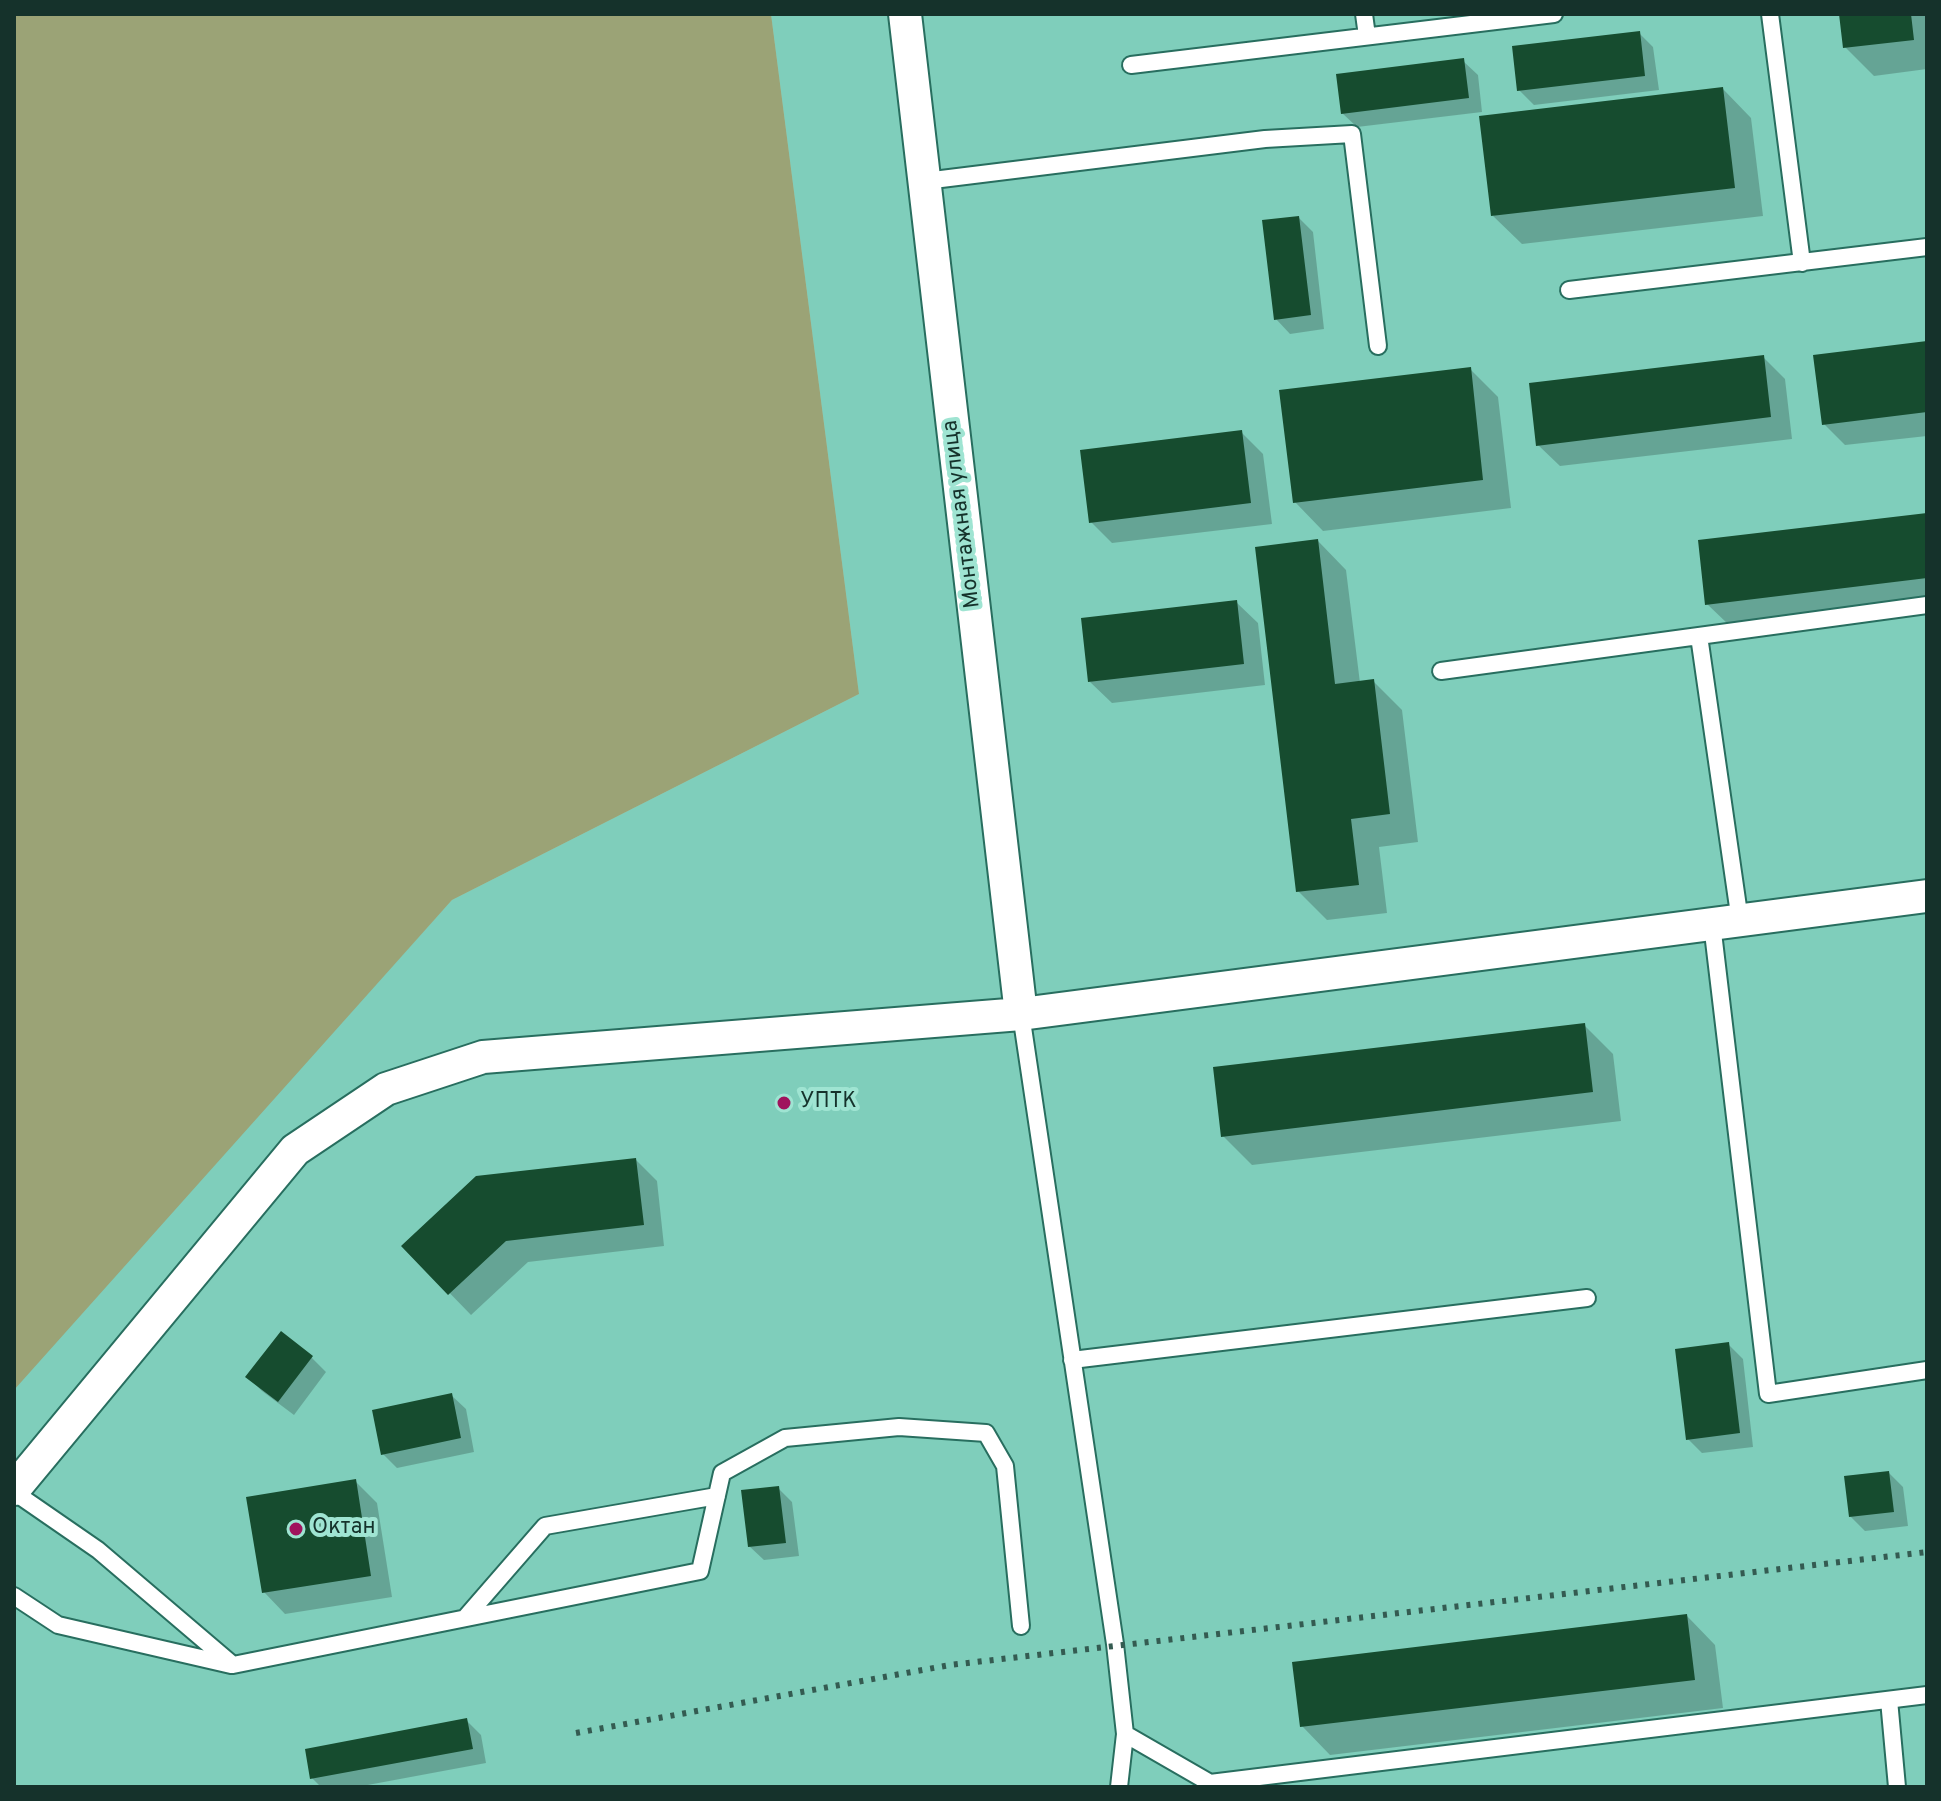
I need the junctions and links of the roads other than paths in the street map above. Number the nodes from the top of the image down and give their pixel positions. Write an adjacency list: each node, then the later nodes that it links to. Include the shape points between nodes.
1 (905, 14): 7 (street, Монтажная улица)
2 (1364, 14): 5 (lane)
3 (1554, 14): 5 (lane)
4 (1770, 14): 9 (lane)
5 (1367, 36): 6 (lane)
6 (1131, 65)
7 (925, 181): 11 (lane, via 1265,139 1352,134); 17 (street, Монтажная улица)
8 (1927, 247): 9 (lane)
9 (1802, 263): 10 (lane)
10 (1569, 290)
11 (1378, 346)
12 (1927, 605): 13 (lane)
13 (1699, 636): 14 (lane); 16 (lane)
14 (1441, 671)
15 (1927, 896): 16 (street)
16 (1726, 923): 17 (street); 20 (lane, via 1768,1394)
17 (1021, 1014): 19 (lane); 21 (street, via 483,1057 386,1089 295,1150)
18 (1587, 1298): 19 (lane)
19 (1072, 1360): 29 (lane)
20 (1927, 1370)
21 (14, 1490): 26 (lane, via 98,1550)
22 (717, 1496): 24 (lane, via 545,1526); 24 (lane, via 700,1571); 25 (lane, via 722,1473 785,1438 899,1427 986,1433 1005,1466)
23 (14, 1596): 26 (lane, via 58,1625)
24 (465, 1618): 26 (lane)
25 (1021, 1626)
26 (233, 1665)
27 (1927, 1695): 28 (lane)
28 (1889, 1700): 30 (lane); 32 (lane)
29 (1125, 1734): 30 (lane, via 1210,1783); 31 (lane)
30 (1305, 1779)
31 (1119, 1787)
32 (1897, 1787)

